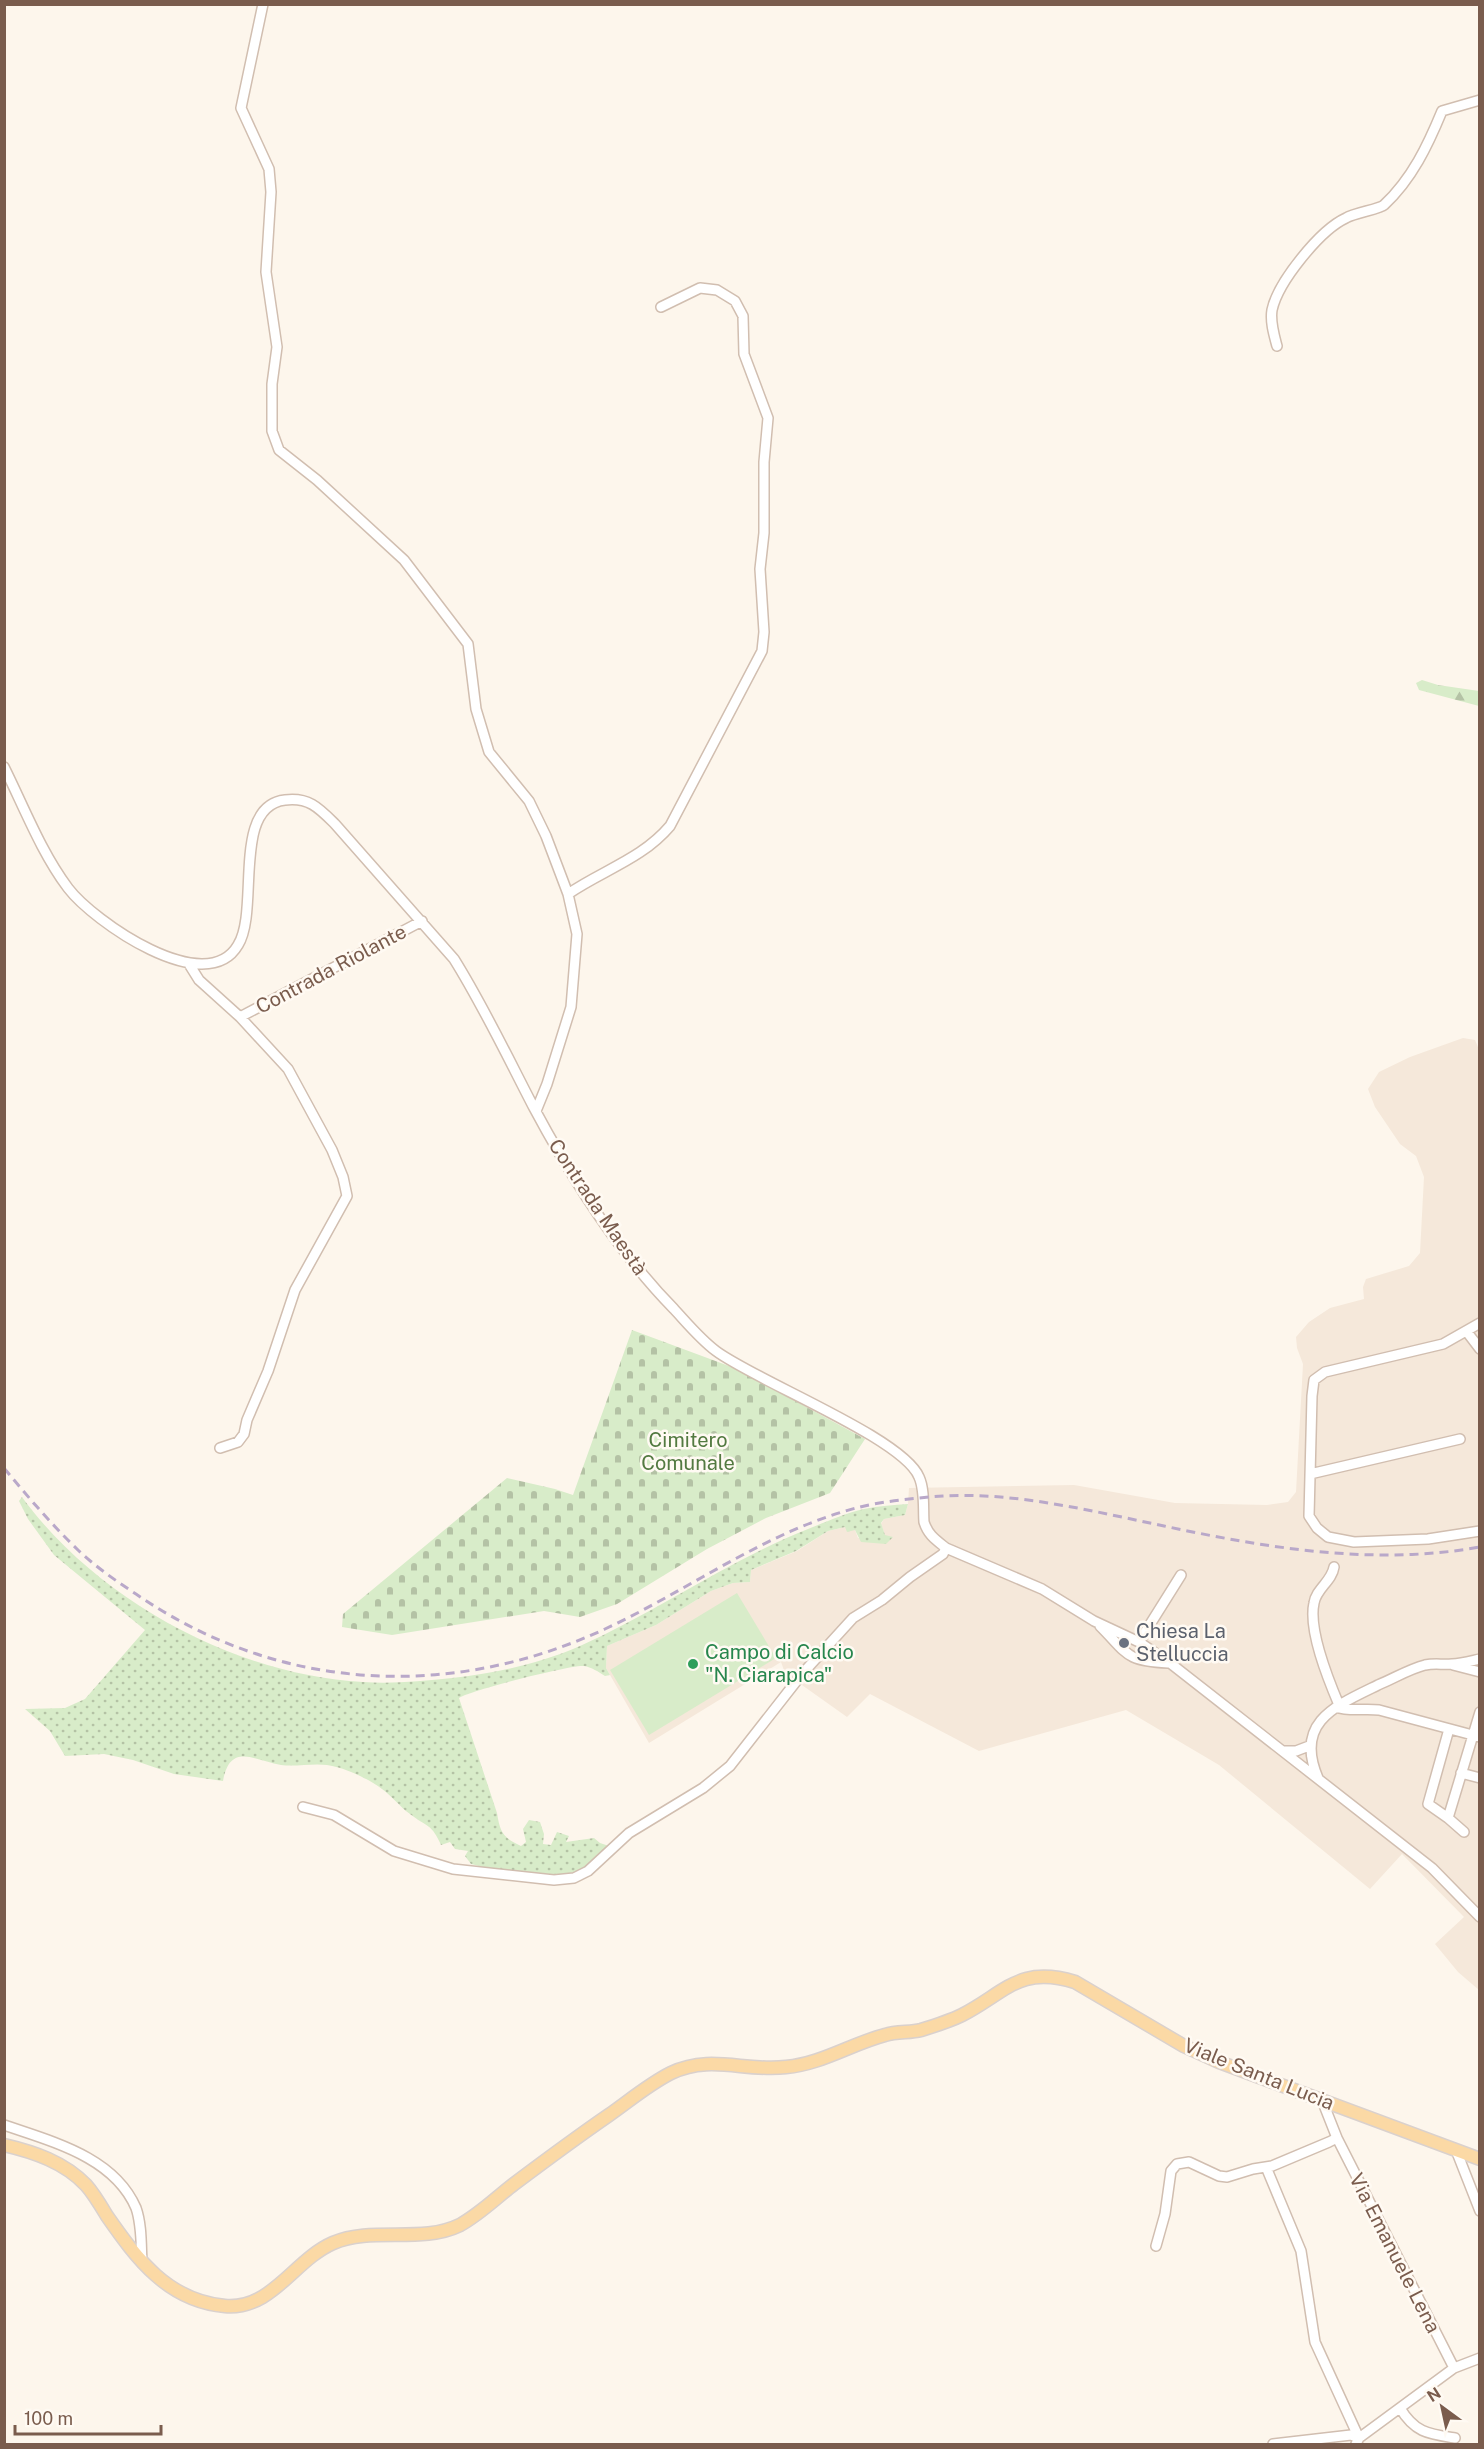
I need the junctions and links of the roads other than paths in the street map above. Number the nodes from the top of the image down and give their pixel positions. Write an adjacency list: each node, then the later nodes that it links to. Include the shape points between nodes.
1 (263, 4): 6 (street, via 241,108 268,169 272,199 266,272 277,347 272,431 279,450 404,560 468,644 476,709 489,753 529,801)
2 (1479, 100): 4 (street, via 1442,111 1421,157 1382,207 1345,218 1318,240 1276,297 1272,325)
3 (661, 307): 6 (street, via 700,288 717,290 735,301 743,316 744,354 768,418 759,569 762,651 670,826 643,852)
4 (1277, 346)
5 (4, 767): 8 (street, Contrada Riolante, via 40,842 69,889 125,935)
6 (568, 894): 11 (street, via 577,934 571,1007)
7 (422, 921): 8 (street, Contrada Riolante, via 316,806 298,798 278,801 266,806 256,820 247,915 238,947 223,960); 9 (street, Contrada Riolante); 10 (street, Contrada Riolante)
8 (189, 964): 10 (street, Contrada Riolante, via 199,980)
9 (469, 982): 11 (street, Contrada Maestà)
10 (240, 1017): 16 (street, Contrada Riolante, via 288,1069 332,1150 347,1196 295,1290 244,1434 238,1442)
11 (536, 1111): 19 (street, Contrada Maestà, via 611,1233 654,1290 716,1351 895,1451 920,1477 926,1530)
12 (1479, 1323): 13 (street)
13 (1467, 1332): 14 (street); 17 (street, via 1443,1344 1325,1372 1314,1380)
14 (1479, 1349)
15 (1460, 1439): 17 (street)
16 (220, 1448)
17 (1310, 1474): 18 (street, via 1309,1516 1328,1537 1354,1542 1428,1539)
18 (1479, 1531)
19 (946, 1548): 22 (street, via 1042,1588); 37 (street, via 882,1600 853,1618 802,1674 730,1766 704,1788 629,1833 588,1871 574,1878 554,1880 453,1869 394,1851 334,1815)
20 (1334, 1567): 28 (street, via 1314,1600 1312,1621)
21 (1181, 1575): 23 (street)
22 (1094, 1621): 23 (street); 25 (street, via 1129,1656)
23 (1139, 1642): 25 (street)
24 (1479, 1659): 26 (street)
25 (1170, 1663): 33 (street)
26 (1451, 1665): 27 (street); 28 (street, via 1439,1662 1421,1666)
27 (1479, 1672)
28 (1338, 1706): 30 (street, via 1347,1711 1379,1710); 32 (street, via 1315,1728)
29 (1479, 1712): 31 (street)
30 (1449, 1729): 31 (street); 38 (street, via 1428,1804)
31 (1476, 1736): 34 (street)
32 (1309, 1746): 33 (street); 36 (street)
33 (1284, 1751): 36 (street)
34 (1461, 1773): 35 (street); 38 (street)
35 (1479, 1778)
36 (1319, 1780): 40 (street, via 1432,1868)
37 (303, 1807)
38 (1448, 1818): 39 (street)
39 (1464, 1832)
40 (1476, 1909): 41 (street)
41 (1479, 1917)
42 (1322, 2100): 44 (street, Via Emanuele Lena); 46 (main road, Viale Santa Lucia); 51 (main road, Viale Santa Lucia, via 1210,2058 1075,1982 1044,1977 1010,1984 961,2015 918,2031 887,2034 807,2065 771,2068 707,2062 689,2066 670,2074 542,2163 459,2226 427,2233 349,2237 330,2244 311,2255 258,2301 245,2306 206,2302 178,2292)
43 (4, 2125): 51 (street, via 82,2155 107,2169 124,2186 136,2210)
44 (1337, 2138): 48 (street); 53 (street, Via Emanuele Lena)
45 (4, 2145): 51 (main road, via 50,2159 86,2186)
46 (1456, 2150): 47 (main road, Viale Santa Lucia); 49 (street)
47 (1479, 2159)
48 (1266, 2167): 50 (street, via 1227,2177 1189,2162 1177,2164 1171,2170); 56 (street, via 1300,2252 1314,2342)
49 (1479, 2211)
50 (1156, 2246)
51 (142, 2263)
52 (1479, 2358): 53 (street)
53 (1454, 2368): 54 (street)
54 (1400, 2408): 55 (street, via 1408,2422 1427,2434); 56 (street)
55 (1455, 2439)
56 (1357, 2442): 57 (street, via 1351,2435)
57 (1273, 2445)

